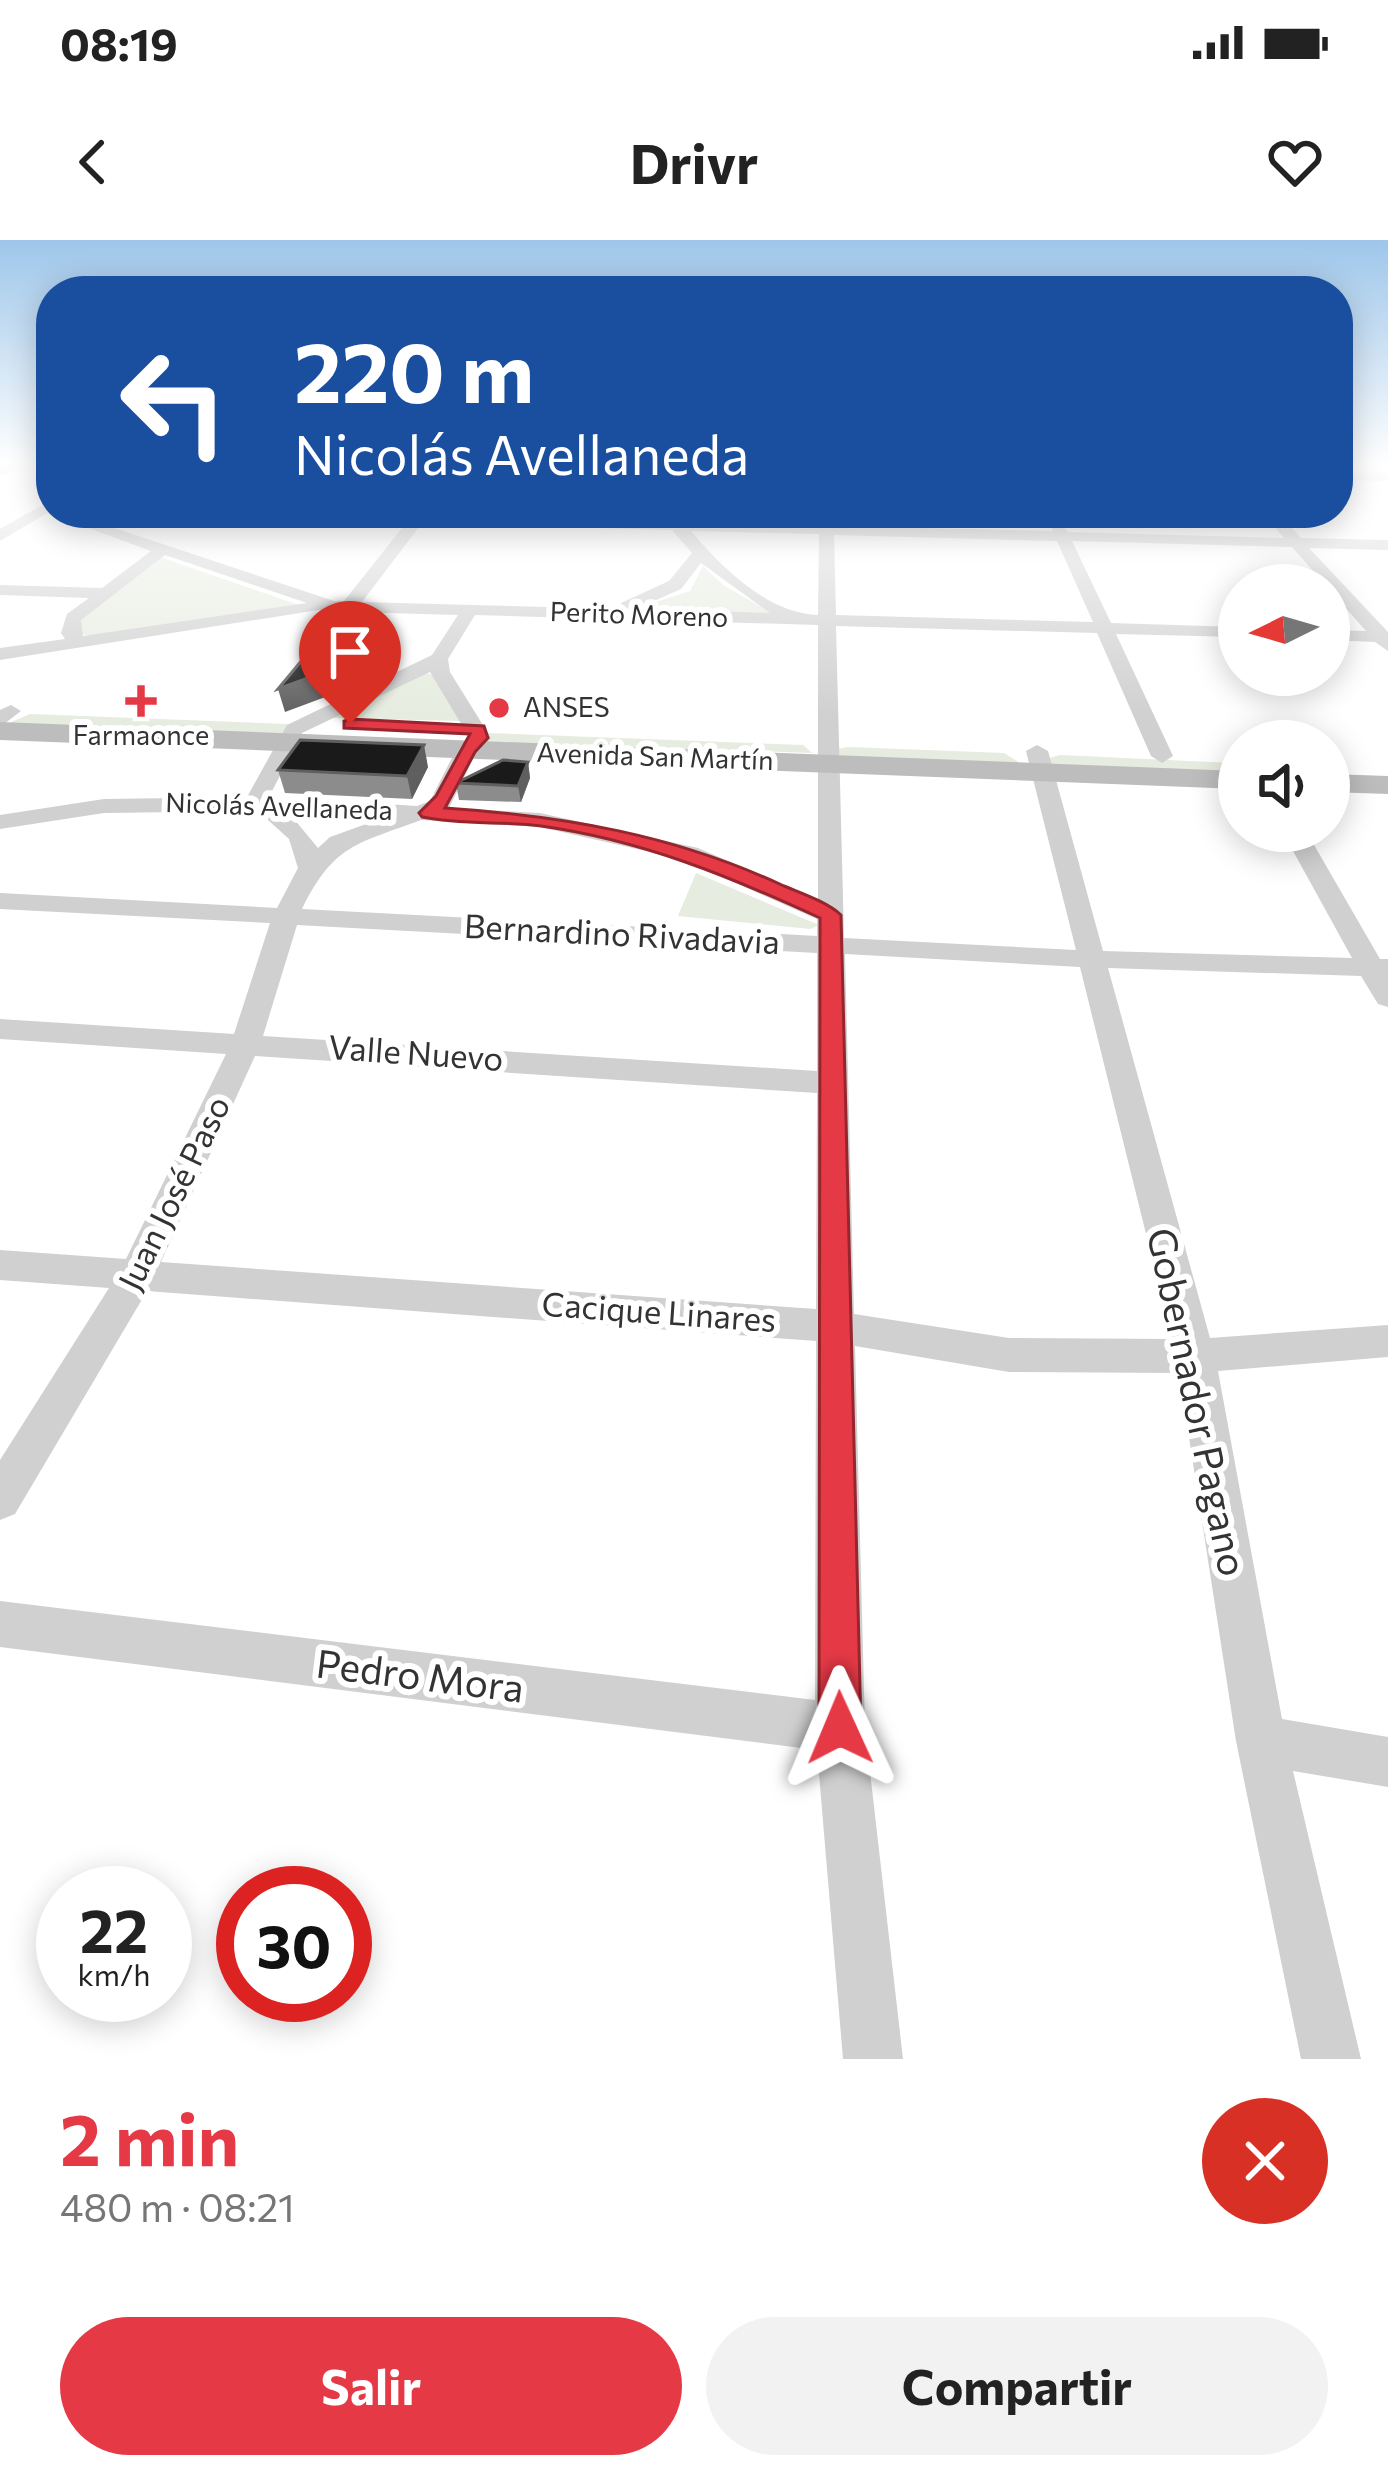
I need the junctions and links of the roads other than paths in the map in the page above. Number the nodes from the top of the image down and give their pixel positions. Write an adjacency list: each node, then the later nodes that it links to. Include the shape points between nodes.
1 (158, 547): 7 (street, Perito Moreno)
2 (394, 547): 11 (street)
3 (697, 547): 8 (street)
4 (823, 547): 14 (street)
5 (1068, 547): 15 (street)
6 (1300, 547): 18 (street)
7 (164, 549): 10 (street); 11 (street, Perito Moreno)
8 (700, 554): 13 (street, via 666,592); 14 (street, via 756,598)
9 (0, 590): 10 (street)
10 (103, 593): 19 (street, via 69,626)
11 (342, 609): 12 (street, Perito Moreno); 19 (street); 22 (street, via 395,615 420,634 419,655)
12 (470, 610): 13 (street, Perito Moreno); 21 (street)
13 (605, 614): 14 (street, Perito Moreno)
14 (815, 620): 15 (street, Perito Moreno); 26 (street)
15 (1104, 628): 16 (street, Perito Moreno); 27 (street)
16 (1218, 631)
17 (1350, 637): 18 (street)
18 (1386, 640)
19 (78, 642): 20 (street)
20 (0, 654)
21 (439, 659): 22 (street); 25 (street)
22 (397, 680): 24 (street)
23 (3, 719): 24 (main road, Avenida San Martín)
24 (298, 733): 25 (main road, Avenida San Martín); 35 (street, via 258,791)
25 (472, 739): 26 (main road, Avenida San Martín); 36 (street, via 445,798)
26 (828, 753): 29 (main road, Avenida San Martín); 42 (street)
27 (1162, 756): 28 (main road, Avenida San Martín); 29 (main road, Avenida San Martín)
28 (1218, 757)
29 (1039, 761): 32 (main road, Avenida San Martín); 43 (street, Gobernador Pagano)
30 (1350, 763): 31 (main road)
31 (1388, 764)
32 (1218, 778)
33 (1350, 784): 34 (main road)
34 (1388, 785)
35 (262, 804): 36 (street, Nicolás Avellaneda); 37 (street, Nicolás Avellaneda, via 162,802); 39 (street, via 296,829)
36 (429, 813): 39 (street, via 340,842); 42 (street, Nicolás Avellaneda, via 540,820 642,839 731,869)
37 (0, 822)
38 (1307, 852): 44 (street)
39 (310, 868): 41 (street, Juan José Paso)
40 (0, 901): 41 (street, Bernardino Rivadavia)
41 (286, 916): 42 (street, Bernardino Rivadavia); 47 (street, Juan José Paso)
42 (831, 930): 43 (street, Bernardino Rivadavia); 48 (street)
43 (1092, 959): 44 (street, Bernardino Rivadavia); 53 (street, Gobernador Pagano)
44 (1380, 968): 45 (street)
45 (1388, 998)
46 (0, 1029): 47 (street, Valle Nuevo)
47 (247, 1041): 48 (street, Valle Nuevo); 50 (street, Juan José Paso)
48 (832, 1083): 51 (street)
49 (0, 1265): 50 (street, Cacique Linares)
50 (138, 1273): 51 (street, Cacique Linares); 54 (street, Juan José Paso)
51 (835, 1326): 53 (street, Cacique Linares, via 1006,1355); 56 (street)
52 (1388, 1341): 53 (street, Cacique Linares)
53 (1196, 1357): 57 (street, Gobernador Pagano)
54 (0, 1499)
55 (0, 1624): 56 (street, Pedro Mora)
56 (840, 1728): 59 (street)
57 (1261, 1742): 58 (street); 60 (street, Gobernador Pagano)
58 (1388, 1762)
59 (873, 2059)
60 (1331, 2059)

